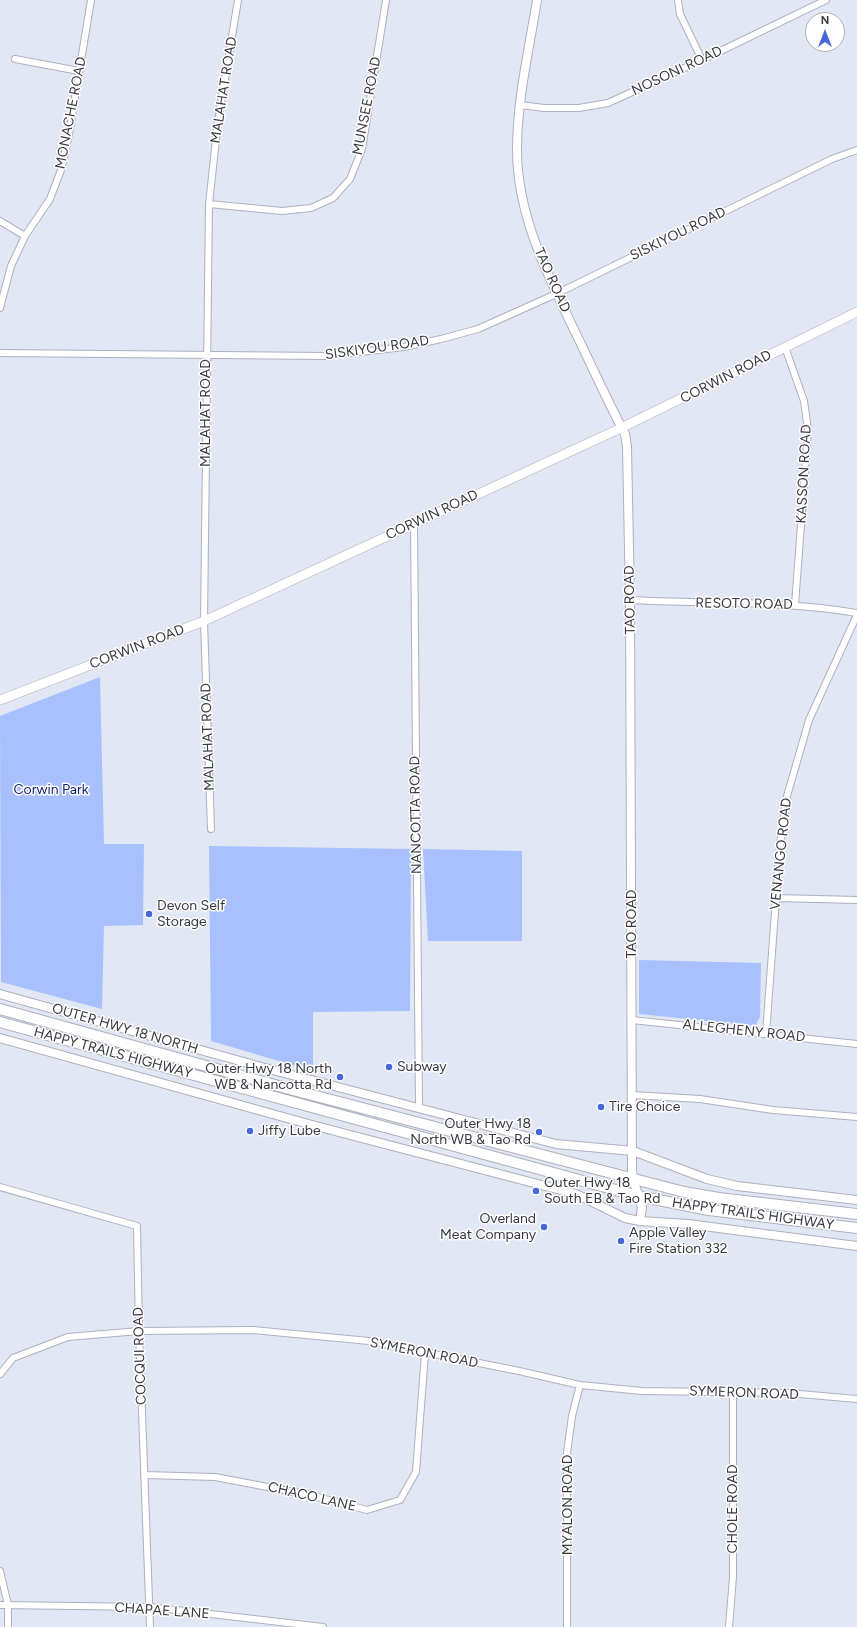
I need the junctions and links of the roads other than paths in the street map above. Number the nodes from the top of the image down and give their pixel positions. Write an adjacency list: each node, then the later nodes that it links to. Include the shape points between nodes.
1 (91, 0): 9 (street, MONACHE ROAD)
2 (238, 0): 12 (street, MALAHAT ROAD, via 218,121)
3 (386, 0): 12 (street, MUNSEE ROAD, via 362,149 350,179 333,198 311,208 282,211)
4 (537, 0): 10 (street, TAO ROAD)
5 (678, 0): 8 (street, via 680,14)
6 (826, 0): 8 (street, NOSONI ROAD)
7 (15, 59): 9 (street)
8 (702, 60): 10 (street, NOSONI ROAD, via 608,103 572,108)
9 (79, 71): 14 (street, MONACHE ROAD, via 61,170 50,199)
10 (520, 105): 15 (street, TAO ROAD, via 517,151 520,185 536,246)
11 (857, 150): 15 (street, SISKIYOU ROAD, via 832,159)
12 (209, 204): 20 (street, MALAHAT ROAD)
13 (0, 221): 14 (street)
14 (25, 236): 16 (street, MONACHE ROAD, via 11,266)
15 (556, 294): 20 (street, SISKIYOU ROAD, via 478,329 404,347 324,356); 21 (street, TAO ROAD)
16 (0, 308)
17 (857, 312): 18 (main road, CORWIN ROAD)
18 (785, 347): 21 (main road, CORWIN ROAD); 24 (street, KASSON ROAD, via 804,401 808,430)
19 (0, 353): 20 (street, SISKIYOU ROAD)
20 (206, 356): 26 (street, MALAHAT ROAD)
21 (621, 428): 22 (main road, CORWIN ROAD); 23 (street, TAO ROAD, via 625,434 627,447)
22 (414, 523): 26 (main road, CORWIN ROAD); 39 (street, NANCOTTA ROAD)
23 (630, 600): 24 (street, RESOTO ROAD); 33 (street, TAO ROAD)
24 (796, 605): 25 (street, RESOTO ROAD)
25 (857, 614): 29 (street, VENANGO ROAD, via 809,720 787,796)
26 (204, 621): 27 (main road, CORWIN ROAD); 28 (street, MALAHAT ROAD)
27 (0, 700)
28 (210, 829)
29 (776, 898): 30 (street); 35 (street, VENANGO ROAD)
30 (857, 900)
31 (0, 994): 39 (street, OUTER HWY 18 NORTH, via 265,1068)
32 (0, 1009): 42 (main road, HAPPY TRAILS HIGHWAY, via 293,1090)
33 (632, 1020): 35 (street, ALLEGHENY ROAD); 38 (street, TAO ROAD)
34 (0, 1022): 44 (main road, HAPPY TRAILS HIGHWAY)
35 (766, 1034): 37 (street, ALLEGHENY ROAD)
36 (0, 1038): 47 (street, via 320,1127 569,1192 594,1201 625,1218)
37 (857, 1044)
38 (632, 1095): 40 (street, via 700,1099 773,1110); 41 (street, TAO ROAD)
39 (419, 1107): 41 (street, OUTER HWY 18 NORTH, via 556,1144)
40 (857, 1117)
41 (633, 1151): 42 (street, TAO ROAD); 45 (street, OUTER HWY 18 NORTH, via 707,1179 738,1186)
42 (633, 1179): 44 (street, TAO ROAD); 46 (main road, HAPPY TRAILS HIGHWAY, via 718,1198)
43 (0, 1187): 50 (street, COCQUI ROAD, via 137,1226)
44 (638, 1196): 47 (street, TAO ROAD, via 642,1207); 48 (main road, HAPPY TRAILS HIGHWAY, via 709,1210)
45 (857, 1200)
46 (857, 1214)
47 (640, 1221): 49 (street, via 688,1224)
48 (857, 1228)
49 (857, 1246)
50 (138, 1332): 51 (street, SYMERON ROAD, via 253,1330 369,1341); 52 (street, SYMERON ROAD, via 68,1337 13,1358); 56 (street, COCQUI ROAD)
51 (425, 1353): 53 (street, SYMERON ROAD, via 519,1370); 56 (street, CHACO LANE, via 416,1472 400,1500 367,1510 310,1495 215,1477)
52 (0, 1374)
53 (580, 1385): 54 (street, SYMERON ROAD, via 642,1391); 64 (street, MYALON ROAD, via 572,1416 567,1453)
54 (734, 1391): 55 (street, SYMERON ROAD); 65 (street, CHOLE ROAD, via 734,1576)
55 (857, 1400)
56 (144, 1475): 60 (street, COCQUI ROAD)
57 (0, 1571): 59 (street)
58 (0, 1605): 59 (street, CHAPAE LANE)
59 (8, 1605): 60 (street, CHAPAE LANE); 61 (street)
60 (150, 1607): 62 (street, COCQUI ROAD); 63 (street, CHAPAE LANE)
61 (8, 1627)
62 (150, 1627)
63 (323, 1627)
64 (567, 1627)
65 (729, 1627)

